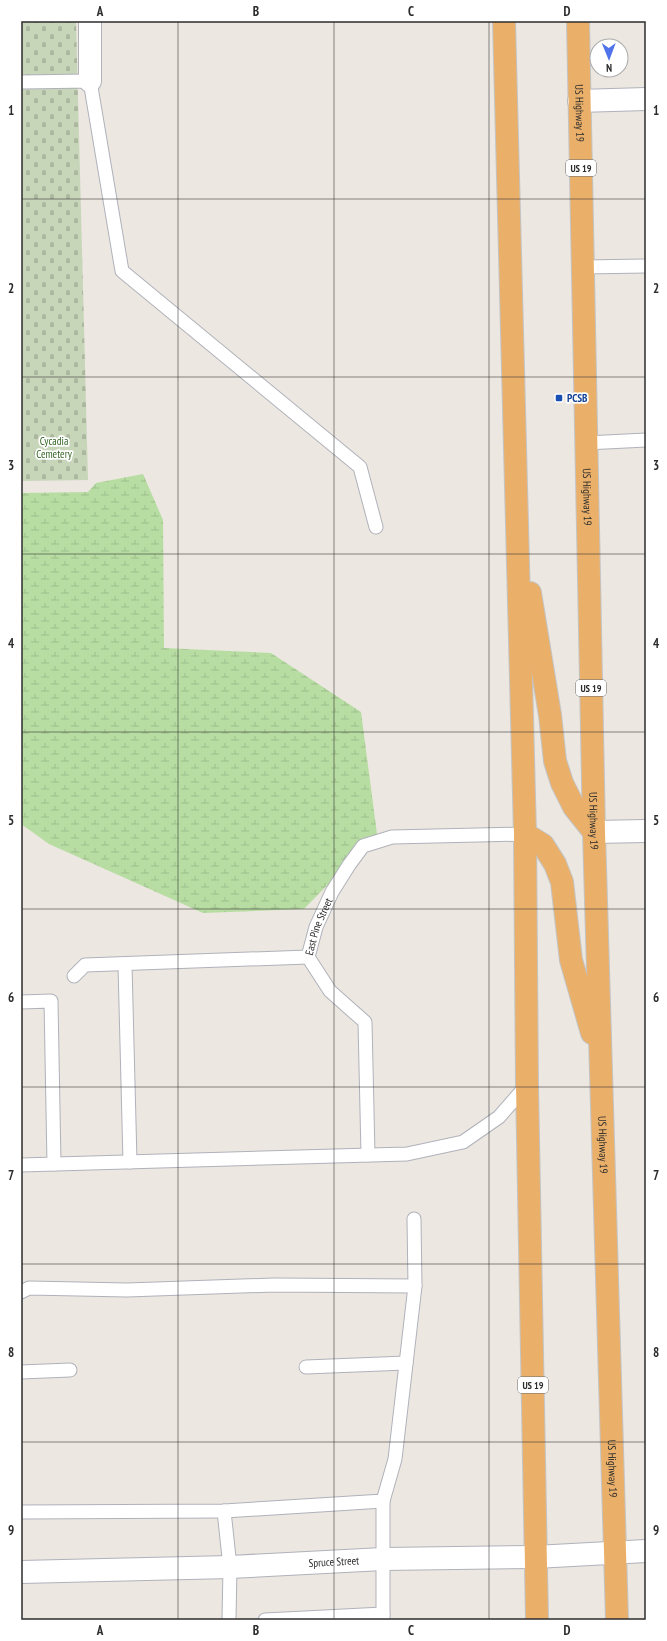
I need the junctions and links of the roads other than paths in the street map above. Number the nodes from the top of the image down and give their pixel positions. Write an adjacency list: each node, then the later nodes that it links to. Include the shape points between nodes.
1 (90, 21): 4 (street)
2 (504, 21): 12 (highway, US 19)
3 (578, 21): 7 (highway, US Highway 19 / US 19)
4 (90, 81): 5 (lane); 13 (lane, via 122,271 360,467)
5 (21, 82)
6 (646, 100): 7 (street)
7 (579, 101): 9 (highway, US Highway 19 / US 19)
8 (646, 266): 9 (lane)
9 (583, 267): 11 (highway, US Highway 19 / US 19)
10 (646, 440): 11 (lane)
11 (586, 443): 15 (highway, US Highway 19 / US 19)
12 (517, 511): 15 (highway, via 555,761 562,784 574,807); 16 (highway, US 19)
13 (376, 528)
14 (646, 831): 15 (street)
15 (594, 832): 21 (highway, US Highway 19 / US 19)
16 (525, 834): 17 (lane, East Pine Street, via 392,837 363,846 332,892 316,927); 21 (highway, via 543,845 556,864 562,882 571,960); 22 (highway, US 19)
17 (308, 957): 18 (lane, East Pine Street); 23 (lane, via 330,991 365,1022)
18 (125, 965): 19 (lane, East Pine Street, via 85,965); 24 (lane)
19 (74, 976)
20 (21, 1002): 25 (lane, via 53,999)
21 (601, 1060): 38 (highway, US Highway 19 / US 19)
22 (527, 1085): 23 (lane, via 499,1117 463,1142 407,1154); 39 (highway, US 19)
23 (368, 1156): 24 (lane)
24 (130, 1162): 25 (lane)
25 (54, 1164): 26 (lane)
26 (21, 1165)
27 (414, 1219): 28 (lane)
28 (415, 1286): 29 (lane, via 274,1285 128,1290 29,1288); 30 (lane)
29 (21, 1292)
30 (406, 1363): 31 (lane); 34 (lane, via 395,1459)
31 (306, 1367)
32 (70, 1370): 33 (lane)
33 (21, 1372)
34 (383, 1501): 35 (lane); 40 (lane)
35 (224, 1511): 36 (lane); 41 (lane)
36 (21, 1512)
37 (646, 1551): 38 (street, Spruce Street)
38 (616, 1554): 39 (street, Spruce Street); 47 (highway, US Highway 19 / US 19)
39 (535, 1557): 40 (street, Spruce Street); 46 (highway, US 19)
40 (383, 1559): 41 (street, Spruce Street); 43 (lane)
41 (230, 1567): 42 (street, Spruce Street); 44 (lane)
42 (21, 1572)
43 (383, 1617): 45 (lane)
44 (229, 1620)
45 (265, 1620)
46 (537, 1620)
47 (618, 1620)

